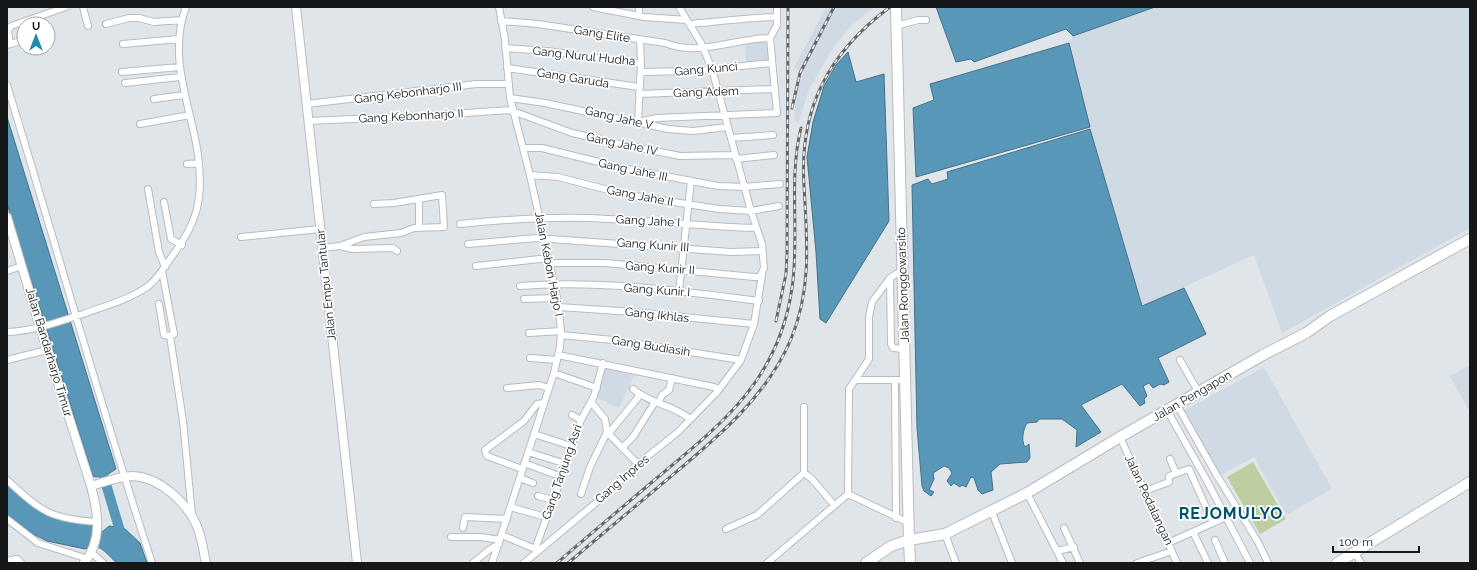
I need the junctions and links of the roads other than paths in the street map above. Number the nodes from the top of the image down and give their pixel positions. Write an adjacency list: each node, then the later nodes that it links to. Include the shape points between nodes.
1 (66, 7): 24 (street, via 11,26 8,31)
2 (84, 7): 18 (street)
3 (186, 7): 13 (street)
4 (296, 7): 44 (street, Jalan Empu Tantular)
5 (499, 7): 15 (street, Jalan Kebon Harjo I)
6 (593, 7): 11 (street)
7 (639, 7): 11 (street)
8 (679, 7): 16 (street, Gang Inpres)
9 (777, 7): 12 (street)
10 (896, 7): 19 (main road, Jalan Ronggowarsito)
11 (639, 16): 16 (street)
12 (777, 17): 16 (street); 20 (street, via 777,25)
13 (182, 20): 17 (street, via 154,22 129,18); 21 (street)
14 (926, 20): 19 (street)
15 (501, 21): 22 (street, Gang Elite, via 538,24); 26 (street, Jalan Kebon Harjo I)
16 (688, 23): 25 (street, Gang Inpres)
17 (106, 24)
18 (88, 26)
19 (896, 26): 92 (main road, Jalan Ronggowarsito)
20 (770, 38): 25 (street, Gang Elite); 27 (street)
21 (179, 39): 23 (street); 29 (street)
22 (640, 40): 25 (street, Gang Elite, via 677,47); 28 (street, Gang Nurul Hudha)
23 (123, 44)
24 (9, 45)
25 (703, 47): 31 (street, Gang Inpres)
26 (506, 48): 28 (street, Gang Nurul Hudha); 30 (street, Jalan Kebon Harjo I)
27 (772, 63): 31 (street, Gang Kunci); 38 (street)
28 (641, 64): 33 (street)
29 (180, 67): 32 (street); 34 (street)
30 (508, 68): 36 (street, Jalan Kebon Harjo I); 39 (street, Gang Garuda)
31 (712, 69): 33 (street, Gang Kunci); 40 (street, Gang Inpres)
32 (122, 72)
33 (640, 72): 39 (street)
34 (180, 77): 35 (street); 41 (street)
35 (125, 84)
36 (509, 84): 42 (street, Jalan Kebon Harjo I); 44 (street, Gang Kebonharjo III, via 476,84)
37 (7, 85): 104 (street, via 44,204)
38 (774, 89): 40 (street, Gang Adem); 47 (street, via 777,113)
39 (639, 91): 40 (street, Gang Adem); 49 (street)
40 (719, 92): 47 (street, Gang Inpres)
41 (184, 94): 43 (street); 46 (street)
42 (510, 98): 45 (street, Jalan Kebon Harjo I); 49 (street, Gang Jahe V)
43 (154, 99)
44 (306, 104): 48 (street, Jalan Empu Tantular)
45 (513, 111): 48 (street, Gang Kebonharjo II); 54 (street, Jalan Kebon Harjo I); 56 (street, Gang Jahe IV, via 572,133 662,152 686,156)
46 (190, 115): 50 (street); 57 (street)
47 (725, 115): 49 (street, via 657,118); 51 (street, Gang Inpres)
48 (308, 121): 76 (street, Jalan Empu Tantular)
49 (638, 122): 51 (street, Gang Jahe V, via 660,128 693,131)
50 (140, 124)
51 (728, 127): 53 (street, Gang Inpres)
52 (773, 135): 53 (street)
53 (731, 138): 56 (street, Gang Inpres)
54 (524, 148): 59 (street, Jalan Kebon Harjo I); 60 (street, Gang Jahe III, via 542,148 602,164)
55 (774, 155): 56 (street, Gang Jahe IV)
56 (736, 157): 62 (street, Gang Inpres)
57 (199, 162): 58 (street); 81 (street, via 198,206 194,222)
58 (187, 164)
59 (530, 175): 67 (street, Gang Jahe II, via 558,177 628,195); 71 (street, Jalan Kebon Harjo I)
60 (691, 181): 62 (street, Gang Jahe III); 67 (street)
61 (780, 184): 62 (street, Gang Jahe III)
62 (744, 187): 69 (street, Gang Inpres)
63 (148, 189): 90 (street)
64 (419, 198): 66 (street); 74 (street); 74 (street, via 443,196 444,227)
65 (164, 202): 81 (street, via 171,239)
66 (374, 204)
67 (689, 204): 69 (street, Gang Jahe II); 72 (street)
68 (779, 206): 69 (street, Gang Jahe II)
69 (750, 211): 75 (street, Gang Inpres)
70 (7, 218): 88 (street, Jalan Bandarharjo Timur)
71 (540, 218): 72 (street, Gang Jahe I); 73 (street, Gang Jahe I); 78 (street, Jalan Kebon Harjo I)
72 (687, 223): 75 (street, Gang Jahe I); 83 (street)
73 (460, 224)
74 (419, 227): 82 (street, via 402,233 364,237)
75 (756, 228): 86 (street, Gang Inpres)
76 (320, 229): 77 (street); 84 (street, Jalan Empu Tantular)
77 (242, 238)
78 (545, 238): 80 (street, Gang Kunir III); 83 (street, Gang Kunir III); 87 (street, Jalan Kebon Harjo I)
79 (1470, 239): 129 (main road, Jalan Pengapon, via 1330,316 1306,333)
80 (468, 244)
81 (182, 245): 90 (street)
82 (340, 246): 84 (street); 85 (street, via 352,249 394,248)
83 (684, 247): 86 (street, Gang Kunir III, via 731,252); 91 (street)
84 (322, 248): 198 (street, Jalan Empu Tantular)
85 (397, 251)
86 (762, 251): 94 (street, Gang Inpres)
87 (549, 260): 89 (street, Gang Kunir II); 91 (street, Gang Kunir II); 96 (street, Jalan Kebon Harjo I)
88 (22, 266): 93 (street); 106 (street, Jalan Bandarharjo Timur)
89 (476, 266)
90 (163, 269): 104 (street, via 148,286 132,296); 110 (street, via 174,334)
91 (682, 269): 94 (street, Gang Kunir II, via 754,277 760,277); 98 (street)
92 (902, 270): 95 (street); 111 (main road, Jalan Ronggowarsito)
93 (7, 271)
94 (763, 271): 101 (street, Gang Inpres)
95 (890, 278): 111 (street, via 891,344 893,348); 121 (street, via 870,306 869,359)
96 (554, 284): 97 (street, Gang Kunir I); 98 (street, Gang Kunir I); 100 (street, Jalan Kebon Harjo I)
97 (520, 286)
98 (679, 291): 101 (street, Gang Kunir I)
99 (524, 298): 100 (street)
100 (558, 298): 103 (street, Jalan Kebon Harjo I)
101 (759, 301): 105 (street, Gang Inpres)
102 (159, 304): 110 (street, via 164,335)
103 (559, 306): 105 (street, Gang Ikhlas); 109 (street, Jalan Kebon Harjo I)
104 (72, 318): 106 (street); 153 (street, via 97,382)
105 (754, 324): 116 (street, Gang Inpres)
106 (42, 327): 107 (street); 112 (street, Jalan Bandarharjo Timur)
107 (7, 332)
108 (529, 333): 109 (street, Gang Budiasih)
109 (561, 333): 113 (street, Jalan Kebon Harjo I); 116 (street, Gang Budiasih)
110 (170, 336): 168 (street, via 183,421)
111 (905, 349): 123 (main road, Jalan Ronggowarsito)
112 (47, 350): 115 (street); 158 (street, Jalan Bandarharjo Timur)
113 (558, 357): 114 (street); 118 (street); 119 (street, Jalan Kebon Harjo I)
114 (530, 358)
115 (7, 360)
116 (741, 360): 128 (street, Gang Inpres)
117 (1180, 360): 129 (street)
118 (603, 363): 120 (street); 126 (street, Gang Tanjung Asri)
119 (554, 373): 125 (street, Jalan Kebon Harjo I); 126 (street)
120 (672, 378): 128 (street, via 714,387 718,389); 133 (street, via 669,390)
121 (855, 380): 122 (street); 162 (street, via 849,389 848,397)
122 (895, 380): 123 (street); 170 (street)
123 (906, 380): 174 (main road, Jalan Ronggowarsito)
124 (506, 388): 125 (street, via 539,385)
125 (549, 388): 132 (street, Jalan Kebon Harjo I)
126 (597, 388): 131 (street, Gang Tanjung Asri)
127 (633, 389): 130 (street)
128 (717, 392): 138 (street, Gang Inpres)
129 (1199, 393): 134 (main road, Jalan Pengapon)
130 (640, 395): 133 (street); 140 (street)
131 (591, 402): 139 (street, Gang Tanjung Asri); 140 (street, via 605,419)
132 (544, 403): 141 (street, Jalan Kebon Harjo I); 149 (street, via 538,403 524,421 485,450 487,456)
133 (657, 403): 138 (street); 144 (street)
134 (1177, 405): 136 (main road, Jalan Pengapon); 214 (street)
135 (804, 407): 151 (street)
136 (1167, 410): 142 (main road, Jalan Pengapon); 171 (street)
137 (572, 415): 139 (street)
138 (690, 419): 148 (street, Gang Inpres)
139 (581, 420): 143 (street, Gang Tanjung Asri)
140 (608, 433): 144 (street); 161 (street, via 590,467)
141 (534, 434): 143 (street); 145 (street, Jalan Kebon Harjo I)
142 (1120, 437): 159 (street, Jalan Pedalangan); 160 (main road, Jalan Pengapon)
143 (571, 446): 147 (street, Gang Tanjung Asri)
144 (622, 448): 148 (street)
145 (528, 452): 147 (street); 149 (street, Jalan Kebon Harjo I)
146 (1170, 459): 150 (street)
147 (566, 464): 152 (street, Gang Tanjung Asri)
148 (638, 464): 188 (street, Gang Inpres, via 610,491)
149 (523, 466): 152 (street); 154 (street, Jalan Kebon Harjo I)
150 (1176, 473): 159 (street, via 1168,476 1169,482); 175 (street, via 1189,470)
151 (804, 474): 165 (street, via 812,479); 179 (street, via 757,515)
152 (562, 476): 164 (street, Gang Tanjung Asri)
153 (125, 477): 158 (street); 168 (street, via 142,477 155,483 168,491); 196 (street)
154 (520, 478): 157 (street); 166 (street, Jalan Kebon Harjo I)
155 (7, 480): 176 (street, via 41,510 54,516)
156 (1470, 482): 191 (main road)
157 (533, 483)
158 (96, 485): 176 (street, Jalan Bandarharjo Timur)
159 (1144, 491): 185 (street, Jalan Pedalangan)
160 (1027, 493): 167 (main road, Jalan Pengapon); 189 (street)
161 (581, 494)
162 (848, 494): 165 (street); 170 (street)
163 (538, 496): 164 (street)
164 (553, 500): 169 (street, Gang Tanjung Asri)
165 (834, 505): 202 (street)
166 (510, 507): 169 (street); 173 (street, Jalan Kebon Harjo I)
167 (992, 512): 181 (main road, Jalan Pengapon); 206 (street)
168 (192, 516): 197 (street, via 199,532)
169 (546, 517): 188 (street, Gang Tanjung Asri)
170 (896, 518): 174 (street)
171 (1226, 518): 175 (street); 213 (street)
172 (7, 519): 192 (street, via 38,544)
173 (507, 519): 177 (street, via 465,517); 183 (street, Jalan Kebon Harjo I)
174 (909, 523): 186 (main road, Jalan Ronggowarsito)
175 (1213, 523): 180 (street)
176 (98, 526): 192 (street)
177 (463, 528)
178 (1064, 528): 187 (street)
179 (726, 529)
180 (1193, 532): 185 (street); 211 (street)
181 (944, 534): 186 (main road, Jalan Pengapon); 205 (street)
182 (451, 537): 183 (street)
183 (501, 540): 188 (street); 199 (street); 200 (street, Jalan Kebon Harjo I)
184 (1215, 540): 212 (street)
185 (1168, 543): 190 (street, Jalan Pedalangan)
186 (909, 544): 203 (main road, Jalan Pengapon, via 878,555); 204 (main road, Jalan Ronggowarsito)
187 (1074, 547): 189 (street); 208 (street)
188 (537, 550): 201 (street, Gang Inpres)
189 (1057, 551): 207 (street)
190 (1172, 551): 209 (street); 210 (street, Jalan Pedalangan)
191 (1354, 552): 215 (main road); 216 (street)
192 (89, 555): 195 (street)
193 (7, 562): 194 (street, via 18,560)
194 (20, 563)
195 (103, 563)
196 (152, 563)
197 (206, 563)
198 (357, 563)
199 (473, 563)
200 (492, 563)
201 (524, 563)
202 (767, 563)
203 (866, 563)
204 (910, 563)
205 (956, 563)
206 (1012, 563)
207 (1063, 563)
208 (1080, 563)
209 (1137, 563)
210 (1177, 563)
211 (1208, 563)
212 (1225, 563)
213 (1250, 563)
214 (1268, 563)
215 (1337, 563)
216 (1361, 563)

